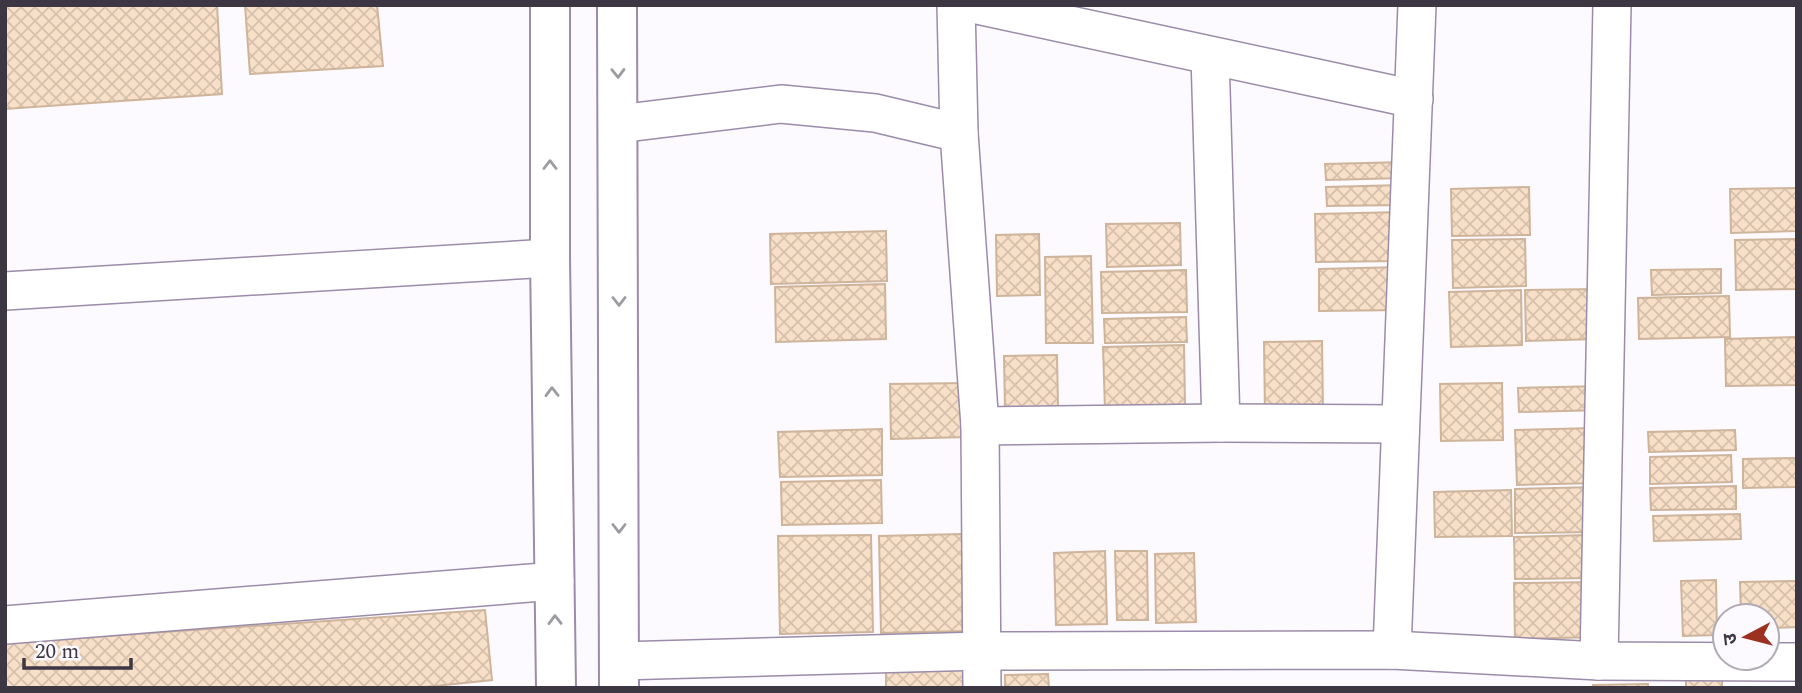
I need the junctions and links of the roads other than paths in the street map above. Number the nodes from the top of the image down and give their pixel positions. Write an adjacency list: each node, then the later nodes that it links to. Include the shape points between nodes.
1 (550, 5): 11 (main road, one-way to 1)
2 (617, 5): 9 (main road, one-way to 9)
3 (956, 5): 10 (street)
4 (977, 5): 7 (street)
5 (1418, 5): 8 (street)
6 (1612, 5): 20 (street)
7 (1210, 57): 8 (street); 13 (street)
8 (1414, 99): 14 (street)
9 (618, 124): 10 (street, via 781,104 874,113); 22 (main road, one-way to 22)
10 (959, 133): 15 (street)
11 (550, 258): 12 (street); 16 (main road, one-way to 11)
12 (5, 291)
13 (1221, 423): 14 (street); 15 (street)
14 (1400, 425): 18 (street)
15 (979, 426): 19 (street)
16 (555, 580): 17 (street); 23 (main road, one-way to 16)
17 (5, 625)
18 (1392, 650): 19 (street); 20 (street)
19 (982, 652): 22 (street); 24 (street)
20 (1599, 661): 21 (street)
21 (1797, 662)
22 (619, 674)
23 (556, 688)
24 (982, 688)

